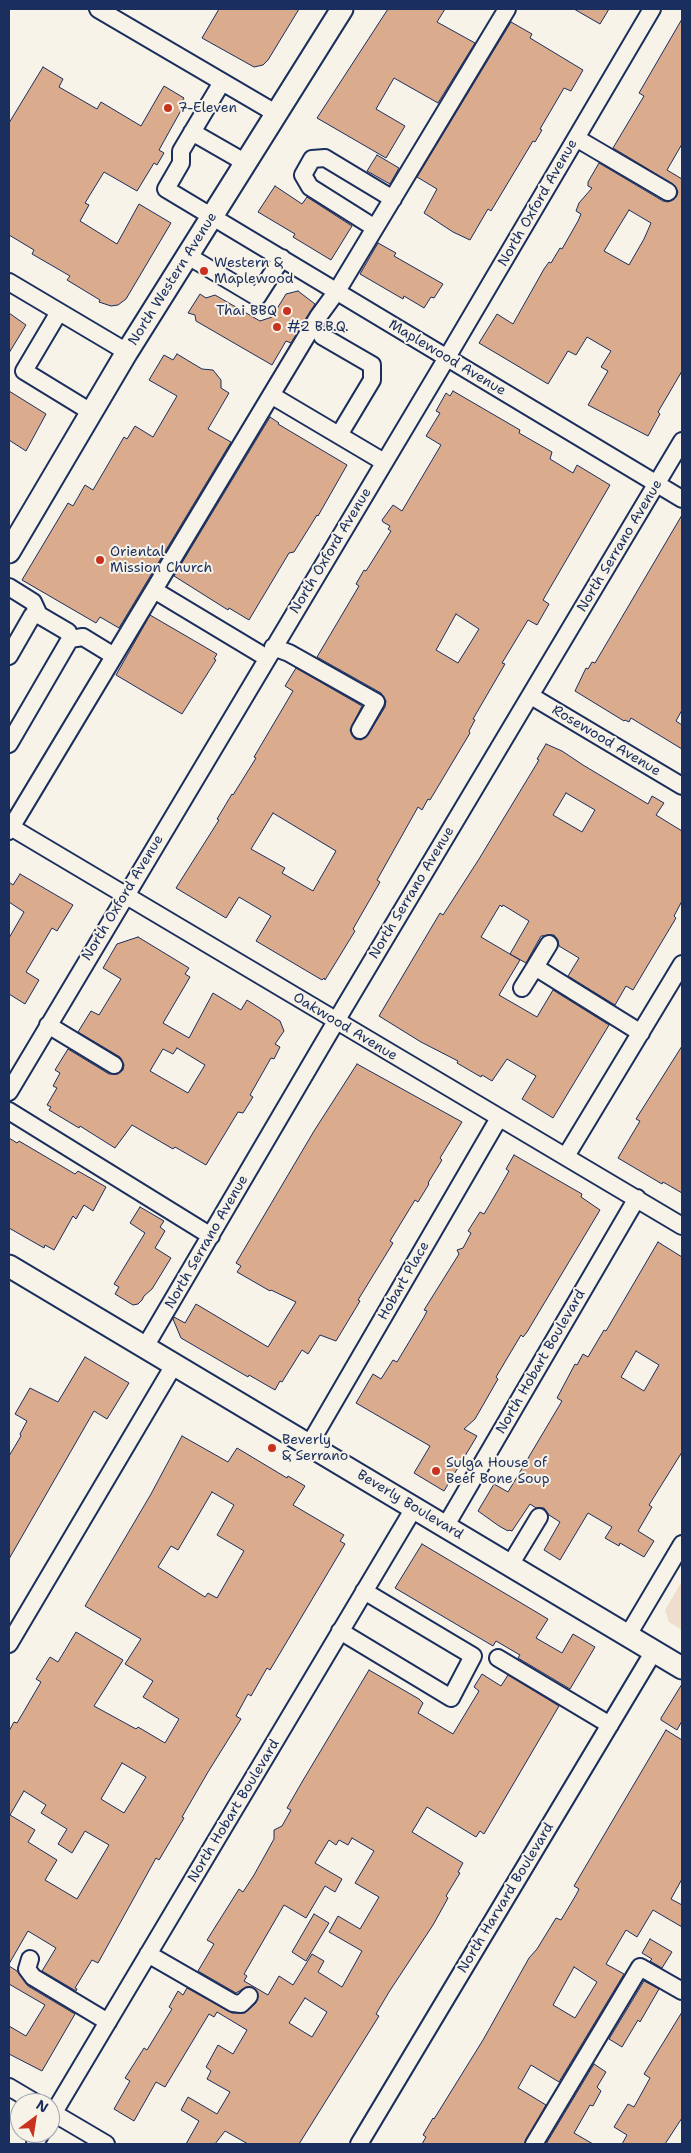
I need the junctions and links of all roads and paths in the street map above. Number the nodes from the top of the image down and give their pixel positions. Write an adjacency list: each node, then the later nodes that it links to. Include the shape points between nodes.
1 (98, 9): 5 (street)
2 (342, 9): 6 (main road, North Western Avenue)
3 (507, 9): 11 (street)
4 (652, 9): 8 (street, North Oxford Avenue)
5 (222, 82): 6 (street); 7 (street)
6 (277, 114): 9 (main road, North Western Avenue)
7 (192, 132): 9 (street); 12 (street, Maplewood Avenue, via 166,189)
8 (576, 138): 10 (street); 21 (street, North Oxford Avenue)
9 (246, 163): 12 (main road, North Western Avenue)
10 (668, 192)
11 (392, 199): 13 (street); 13 (street, via 325,158 312,159 303,175 310,187)
12 (212, 216): 14 (main road, North Western Avenue); 15 (street, Maplewood Avenue)
13 (375, 228): 17 (street)
14 (188, 256): 15 (street, via 257,297); 20 (main road, North Western Avenue)
15 (282, 258): 17 (street, Maplewood Avenue)
16 (9, 282): 18 (street)
17 (337, 292): 21 (street, Maplewood Avenue); 22 (street, via 318,317)
18 (59, 312): 20 (street); 23 (street, via 24,371)
19 (322, 336): 24 (street, via 372,365 372,380)
20 (127, 352): 23 (main road, North Western Avenue)
21 (446, 358): 26 (street, North Oxford Avenue); 27 (street, Maplewood Avenue)
22 (271, 395): 24 (street); 31 (street)
23 (91, 412): 29 (main road, North Western Avenue)
24 (338, 435): 26 (street)
25 (682, 441): 27 (street, North Serrano Avenue)
26 (384, 462): 34 (street, North Oxford Avenue)
27 (657, 484): 28 (street, Maplewood Avenue); 37 (street, North Serrano Avenue)
28 (682, 499)
29 (9, 552)
30 (9, 587): 32 (street, via 34,602)
31 (154, 590): 34 (street); 36 (street)
32 (39, 615): 33 (street, via 68,632); 35 (street, via 32,616)
33 (70, 639): 36 (street, via 83,637); 39 (street)
34 (270, 652): 38 (street, via 289,653 376,702); 42 (street, North Oxford Avenue)
35 (9, 656)
36 (114, 656): 41 (street)
37 (530, 696): 40 (street, Rosewood Avenue); 47 (street, North Serrano Avenue)
38 (360, 730)
39 (9, 744)
40 (682, 786)
41 (10, 828): 42 (street, Oakwood Avenue)
42 (125, 895): 47 (street, Oakwood Avenue); 48 (street, North Oxford Avenue)
43 (549, 944): 45 (street)
44 (682, 964): 49 (street)
45 (535, 967): 46 (street); 49 (street)
46 (522, 988)
47 (336, 1022): 53 (street, Oakwood Avenue); 57 (street, North Serrano Avenue)
48 (48, 1025): 50 (street); 51 (street, North Oxford Avenue)
49 (641, 1033): 54 (street)
50 (114, 1065)
51 (9, 1092)
52 (9, 1110): 57 (street)
53 (499, 1118): 54 (street, Oakwood Avenue); 61 (street, Hobart Place)
54 (566, 1156): 55 (street, Oakwood Avenue)
55 (637, 1198): 56 (street, Oakwood Avenue); 64 (street, North Hobart Boulevard)
56 (682, 1226)
57 (210, 1236): 59 (street, North Serrano Avenue)
58 (9, 1266): 59 (main road, Beverly Boulevard)
59 (146, 1347): 60 (main road, Beverly Boulevard)
60 (174, 1365): 61 (main road, Beverly Boulevard); 70 (street)
61 (309, 1445): 62 (main road, Beverly Boulevard)
62 (414, 1508): 64 (main road, Beverly Boulevard); 67 (street, North Hobart Boulevard)
63 (539, 1517): 66 (street)
64 (445, 1527): 66 (main road, Beverly Boulevard)
65 (682, 1544): 69 (street)
66 (510, 1565): 69 (main road, Beverly Boulevard)
67 (364, 1591): 68 (street, North Hobart Boulevard); 68 (street, via 473,1656 451,1698)
68 (340, 1631): 75 (street, North Hobart Boulevard)
69 (628, 1635): 71 (main road, Beverly Boulevard)
70 (9, 1644)
71 (654, 1651): 73 (main road, Beverly Boulevard); 74 (street, North Harvard Boulevard)
72 (498, 1658): 74 (street)
73 (682, 1668)
74 (610, 1725): 83 (street, North Harvard Boulevard)
75 (148, 1954): 78 (street, via 233,2003 241,2004); 79 (street, North Hobart Boulevard)
76 (30, 1959): 79 (street, via 27,1968 33,1977)
77 (682, 1991): 84 (street, via 640,1967)
78 (249, 1996)
79 (108, 2022): 80 (street, North Hobart Boulevard)
80 (60, 2099)
81 (60, 2119): 82 (street)
82 (106, 2144)
83 (359, 2144)
84 (534, 2144)

